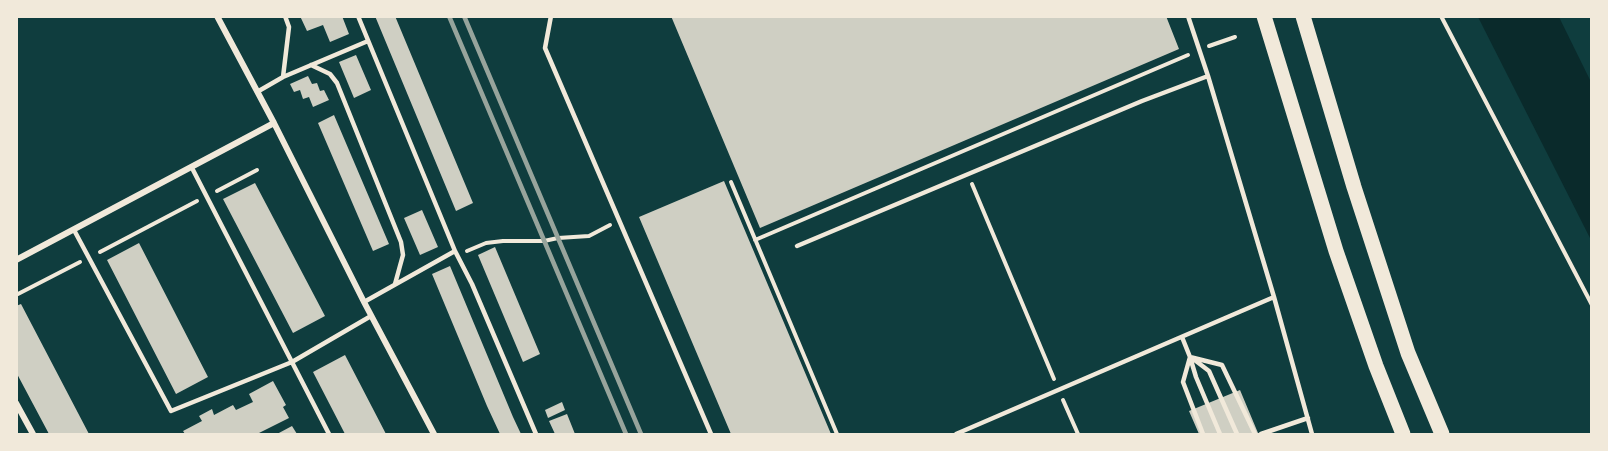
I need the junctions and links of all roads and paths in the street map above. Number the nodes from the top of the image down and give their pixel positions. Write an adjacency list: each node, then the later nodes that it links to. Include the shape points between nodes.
1 (217, 16): 15 (street)
2 (285, 16): 14 (lane, via 289,27)
3 (358, 16): 10 (lane)
4 (551, 16): 23 (lane, via 545,48)
5 (1188, 16): 11 (lane)
6 (1264, 16): 56 (main road, via 1336,251)
7 (1303, 16): 57 (main road, via 1408,353)
8 (1442, 16): 34 (path)
9 (1235, 37): 11 (path)
10 (368, 41): 12 (lane); 27 (lane)
11 (1200, 50): 13 (lane); 17 (path)
12 (312, 65): 14 (lane); 30 (lane, via 337,82 401,242 403,255)
13 (1208, 76): 20 (lane); 32 (lane)
14 (283, 77): 15 (lane)
15 (257, 92): 16 (street)
16 (274, 123): 18 (street); 33 (street)
17 (958, 153): 20 (path); 25 (path)
18 (192, 168): 22 (lane); 24 (street)
19 (257, 170): 22 (path)
20 (968, 174): 26 (lane); 39 (path)
21 (731, 182): 25 (path)
22 (207, 196): 28 (path); 38 (lane)
23 (619, 221): 27 (path, via 589,236 503,241); 46 (lane)
24 (74, 230): 28 (lane); 29 (street)
25 (755, 240): 47 (path)
26 (797, 246)
27 (455, 251): 30 (lane); 45 (lane)
28 (89, 258): 31 (path); 38 (lane, via 171,411)
29 (16, 260)
30 (395, 284): 33 (lane)
31 (16, 295)
32 (1274, 297): 36 (lane); 41 (lane)
33 (364, 302): 35 (street)
34 (1592, 305)
35 (371, 316): 38 (lane); 44 (street)
36 (1182, 337): 37 (lane); 39 (lane)
37 (1190, 357): 50 (lane, via 1183,382); 51 (lane); 52 (lane, via 1209,371); 53 (lane, via 1222,365)
38 (292, 362): 43 (lane)
39 (1059, 390): 48 (lane); 49 (path)
40 (16, 403): 42 (street)
41 (1308, 418): 54 (lane); 55 (lane)
42 (33, 435)
43 (329, 435)
44 (434, 435)
45 (536, 435)
46 (711, 435)
47 (837, 435)
48 (956, 435)
49 (1077, 435)
50 (1203, 435)
51 (1220, 435)
52 (1237, 435)
53 (1255, 435)
54 (1261, 435)
55 (1312, 435)
56 (1403, 435)
57 (1442, 435)

